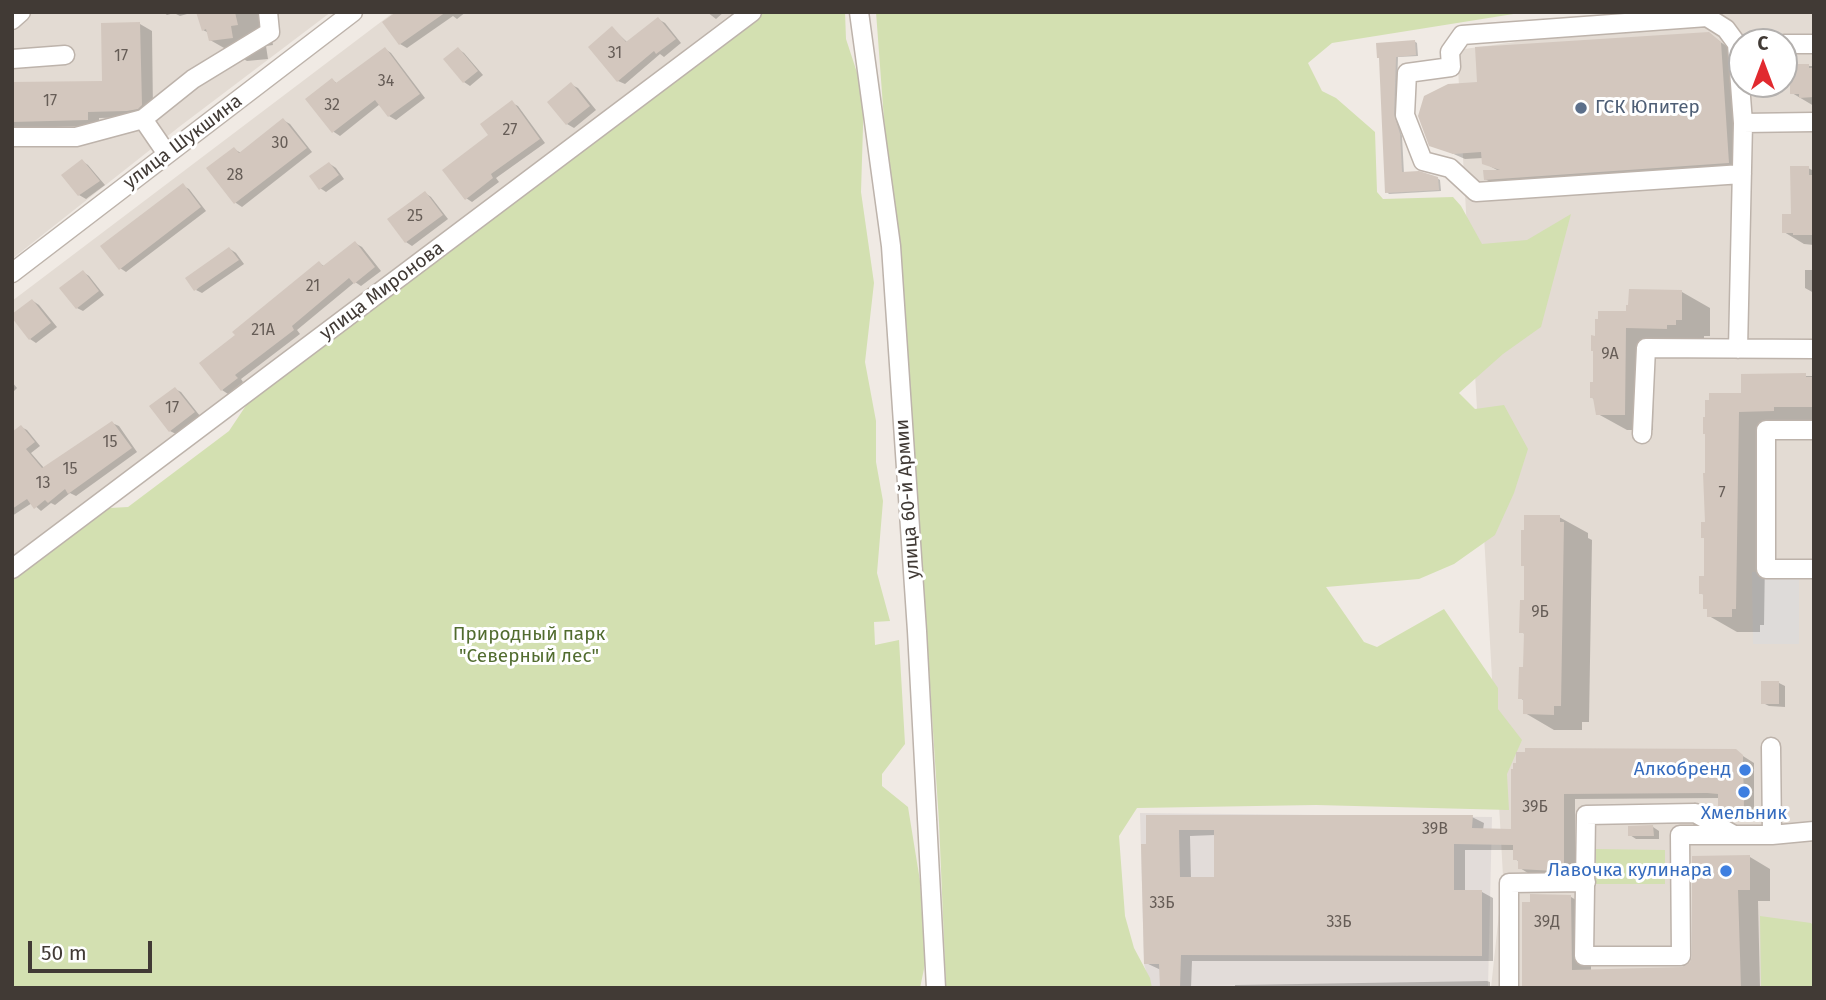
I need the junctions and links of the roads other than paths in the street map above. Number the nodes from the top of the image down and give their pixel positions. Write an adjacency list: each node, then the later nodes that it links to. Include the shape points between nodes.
1 (21, 12): 6 (street)
2 (268, 12): 11 (street, via 271,32 193,79)
3 (353, 12): 15 (street, улица Шукшина)
4 (752, 12): 22 (street, улица Миронова)
5 (859, 12): 29 (street, улица 60-й Армии, via 891,246)
6 (12, 20)
7 (1728, 31): 16 (street, via 1707,17 1462,36 1450,52 1451,67 1407,72 1405,115 1423,161 1450,168 1476,192)
8 (65, 55): 9 (street)
9 (12, 59)
10 (1742, 98): 13 (street)
11 (143, 119): 14 (street, via 76,137); 15 (street)
12 (1814, 122): 13 (street)
13 (1743, 123): 16 (street)
14 (12, 137)
15 (167, 154): 17 (street, улица Шукшина)
16 (1742, 174): 18 (street)
17 (12, 273)
18 (1738, 349): 19 (street); 21 (street, via 1646,348)
19 (1814, 349)
20 (1814, 430): 23 (street, via 1766,430 1766,569)
21 (1642, 434)
22 (12, 569)
23 (1814, 569)
24 (1770, 747): 27 (street)
25 (1814, 831): 27 (street)
26 (1734, 835): 27 (street); 28 (street, via 1695,813 1586,815); 28 (street, via 1680,835 1681,956 1584,956)
27 (1772, 835)
28 (1586, 882): 30 (street, via 1509,883)
29 (936, 988)
30 (1509, 988)

